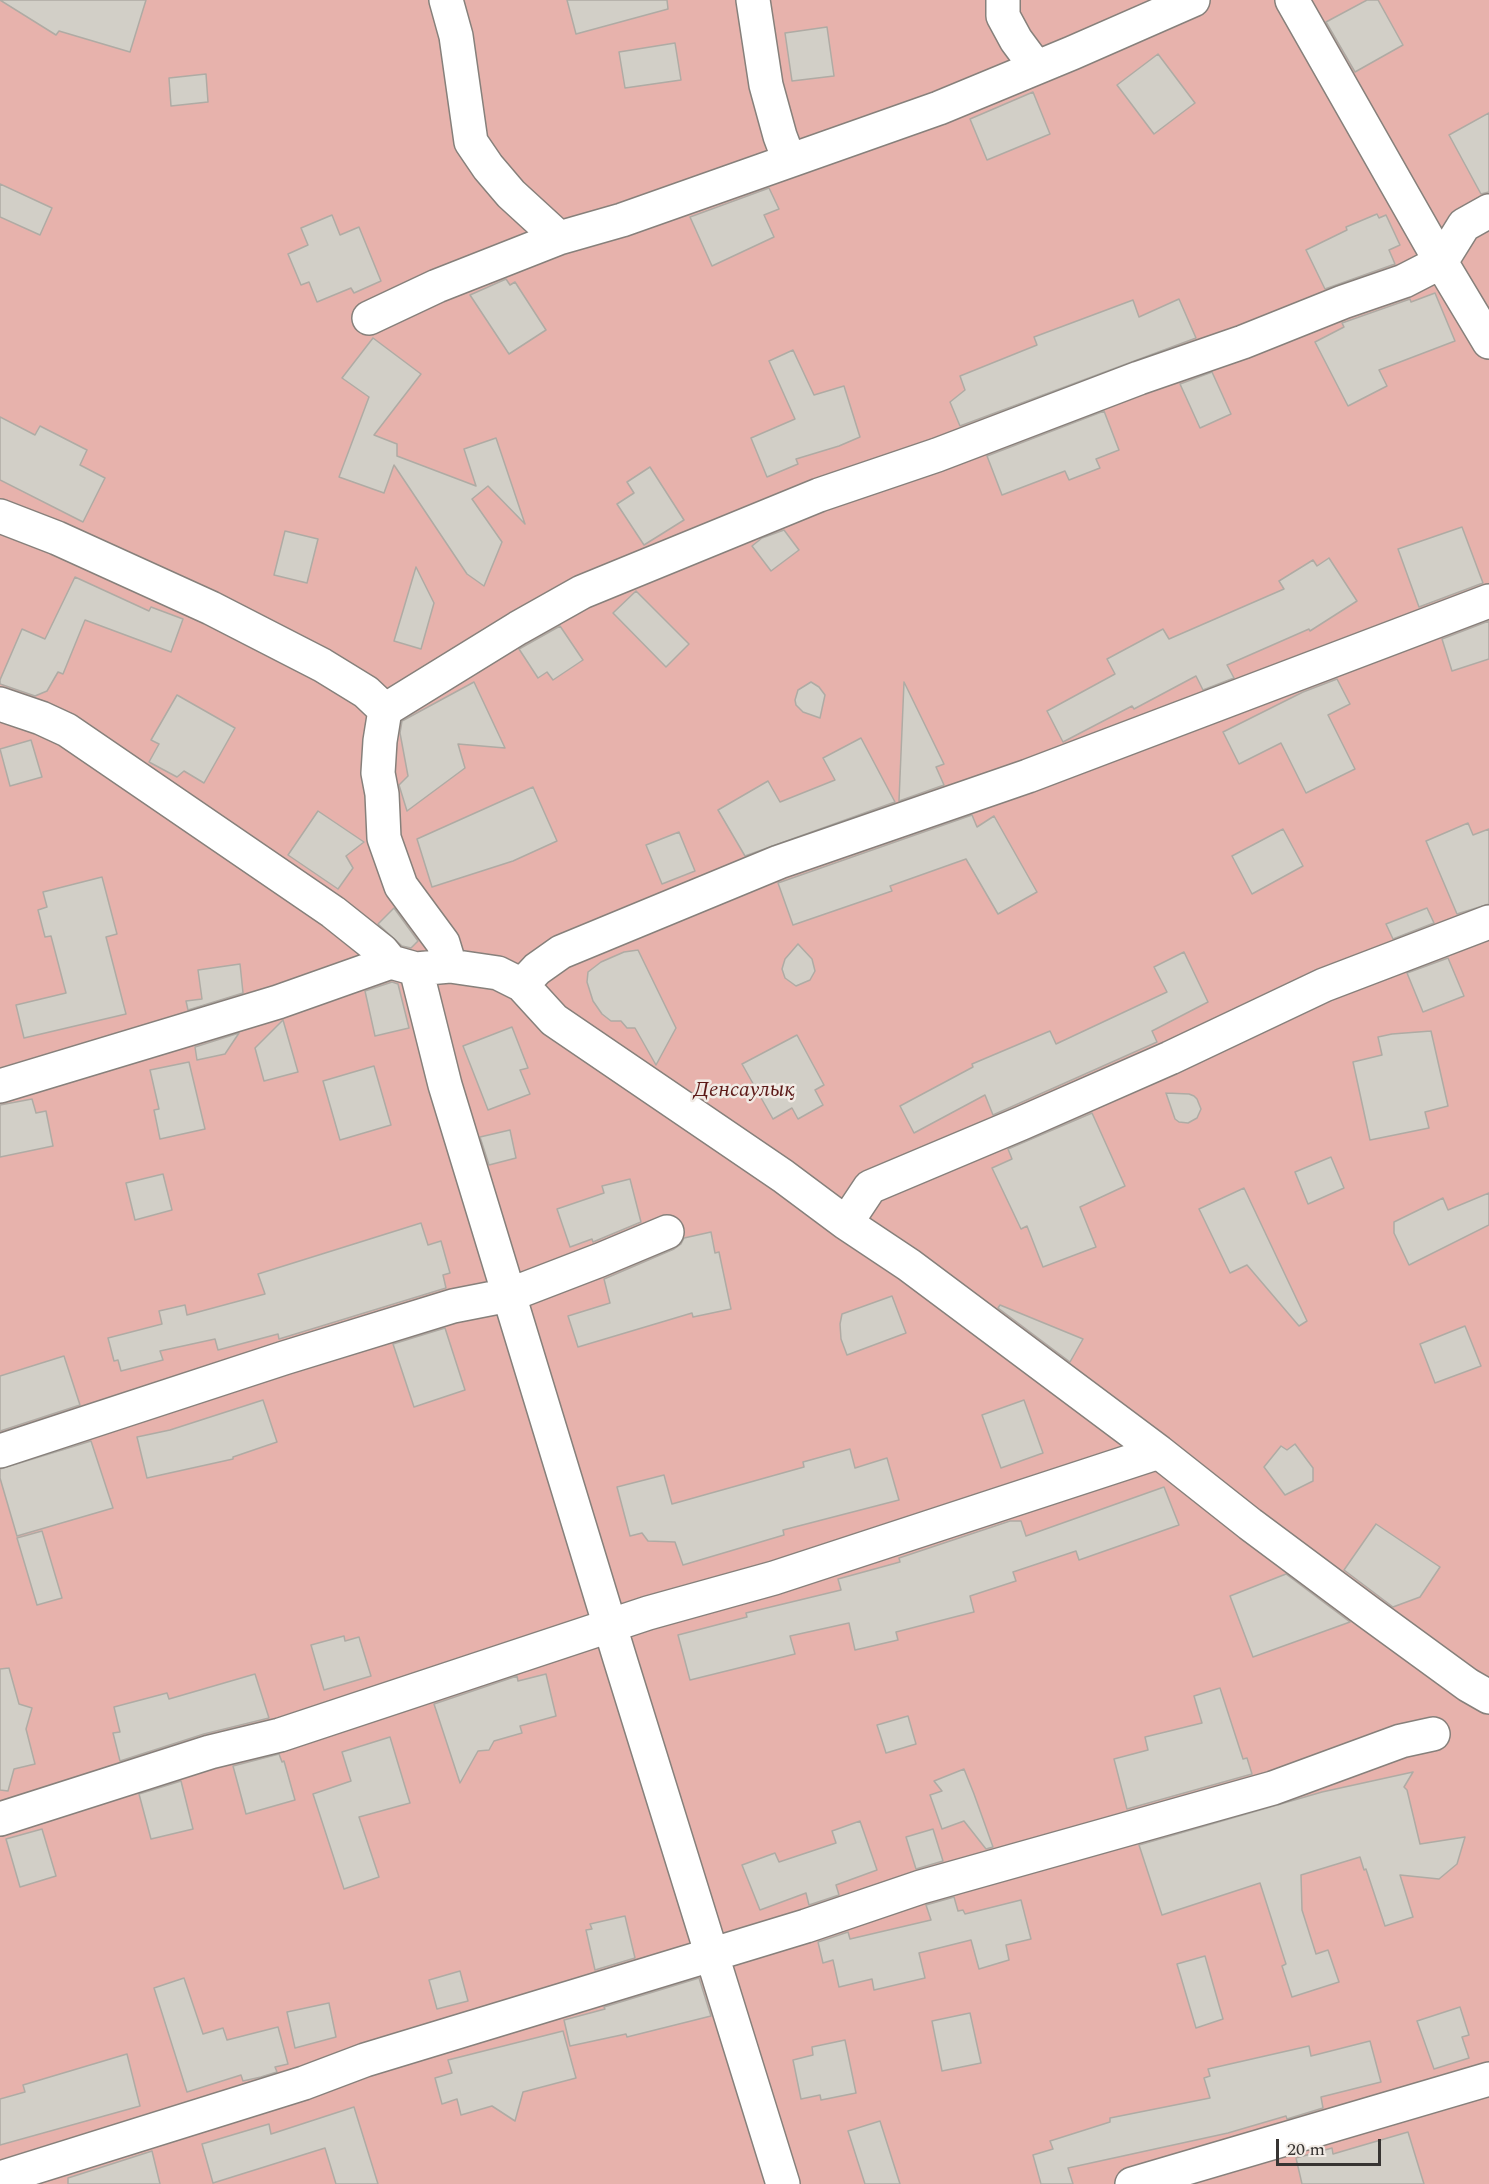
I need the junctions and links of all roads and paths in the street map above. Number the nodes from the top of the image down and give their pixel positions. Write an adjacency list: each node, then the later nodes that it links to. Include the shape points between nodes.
1 (446, 0): 9 (street, via 456,36 471,142 511,194)
2 (753, 0): 7 (street, via 766,85)
3 (1003, 0): 6 (street, via 1003,16)
4 (1193, 0): 6 (street)
5 (1292, 0): 10 (street)
6 (1036, 67): 7 (street, via 939,108)
7 (789, 160): 9 (street)
8 (1489, 211): 10 (street, via 1464,225)
9 (560, 238): 11 (street, via 437,286)
10 (1441, 262): 12 (street); 15 (street, via 1404,281 1243,342 819,495 582,592)
11 (369, 318)
12 (1489, 342)
13 (0, 516): 15 (street, via 211,608 322,665 366,692)
14 (1489, 601): 20 (street, via 1028,776 779,862 561,952)
15 (385, 710): 19 (street, via 378,773 384,838 401,886 443,943)
16 (9, 713): 18 (street, via 67,730 333,912)
17 (1489, 922): 22 (street, via 1324,985 1022,1124 870,1187)
18 (403, 966): 19 (street); 21 (street); 24 (street, via 446,1085)
19 (450, 966): 20 (street, via 498,973)
20 (522, 985): 22 (street, via 554,1020)
21 (0, 1086)
22 (846, 1223): 26 (street)
23 (667, 1232): 24 (street)
24 (509, 1295): 25 (street, via 453,1306); 27 (street)
25 (0, 1451)
26 (1159, 1452): 27 (street, via 774,1578); 28 (street, via 1377,1619)
27 (611, 1626): 30 (street, via 280,1735 210,1752); 31 (street)
28 (1489, 1697)
29 (1433, 1734): 31 (street, via 1401,1741 1273,1788 921,1887)
30 (0, 1819)
31 (712, 1955): 33 (street, via 365,2060 304,2083); 34 (street)
32 (1489, 2079): 35 (street)
33 (0, 2178)
34 (783, 2184)
35 (1132, 2184)

